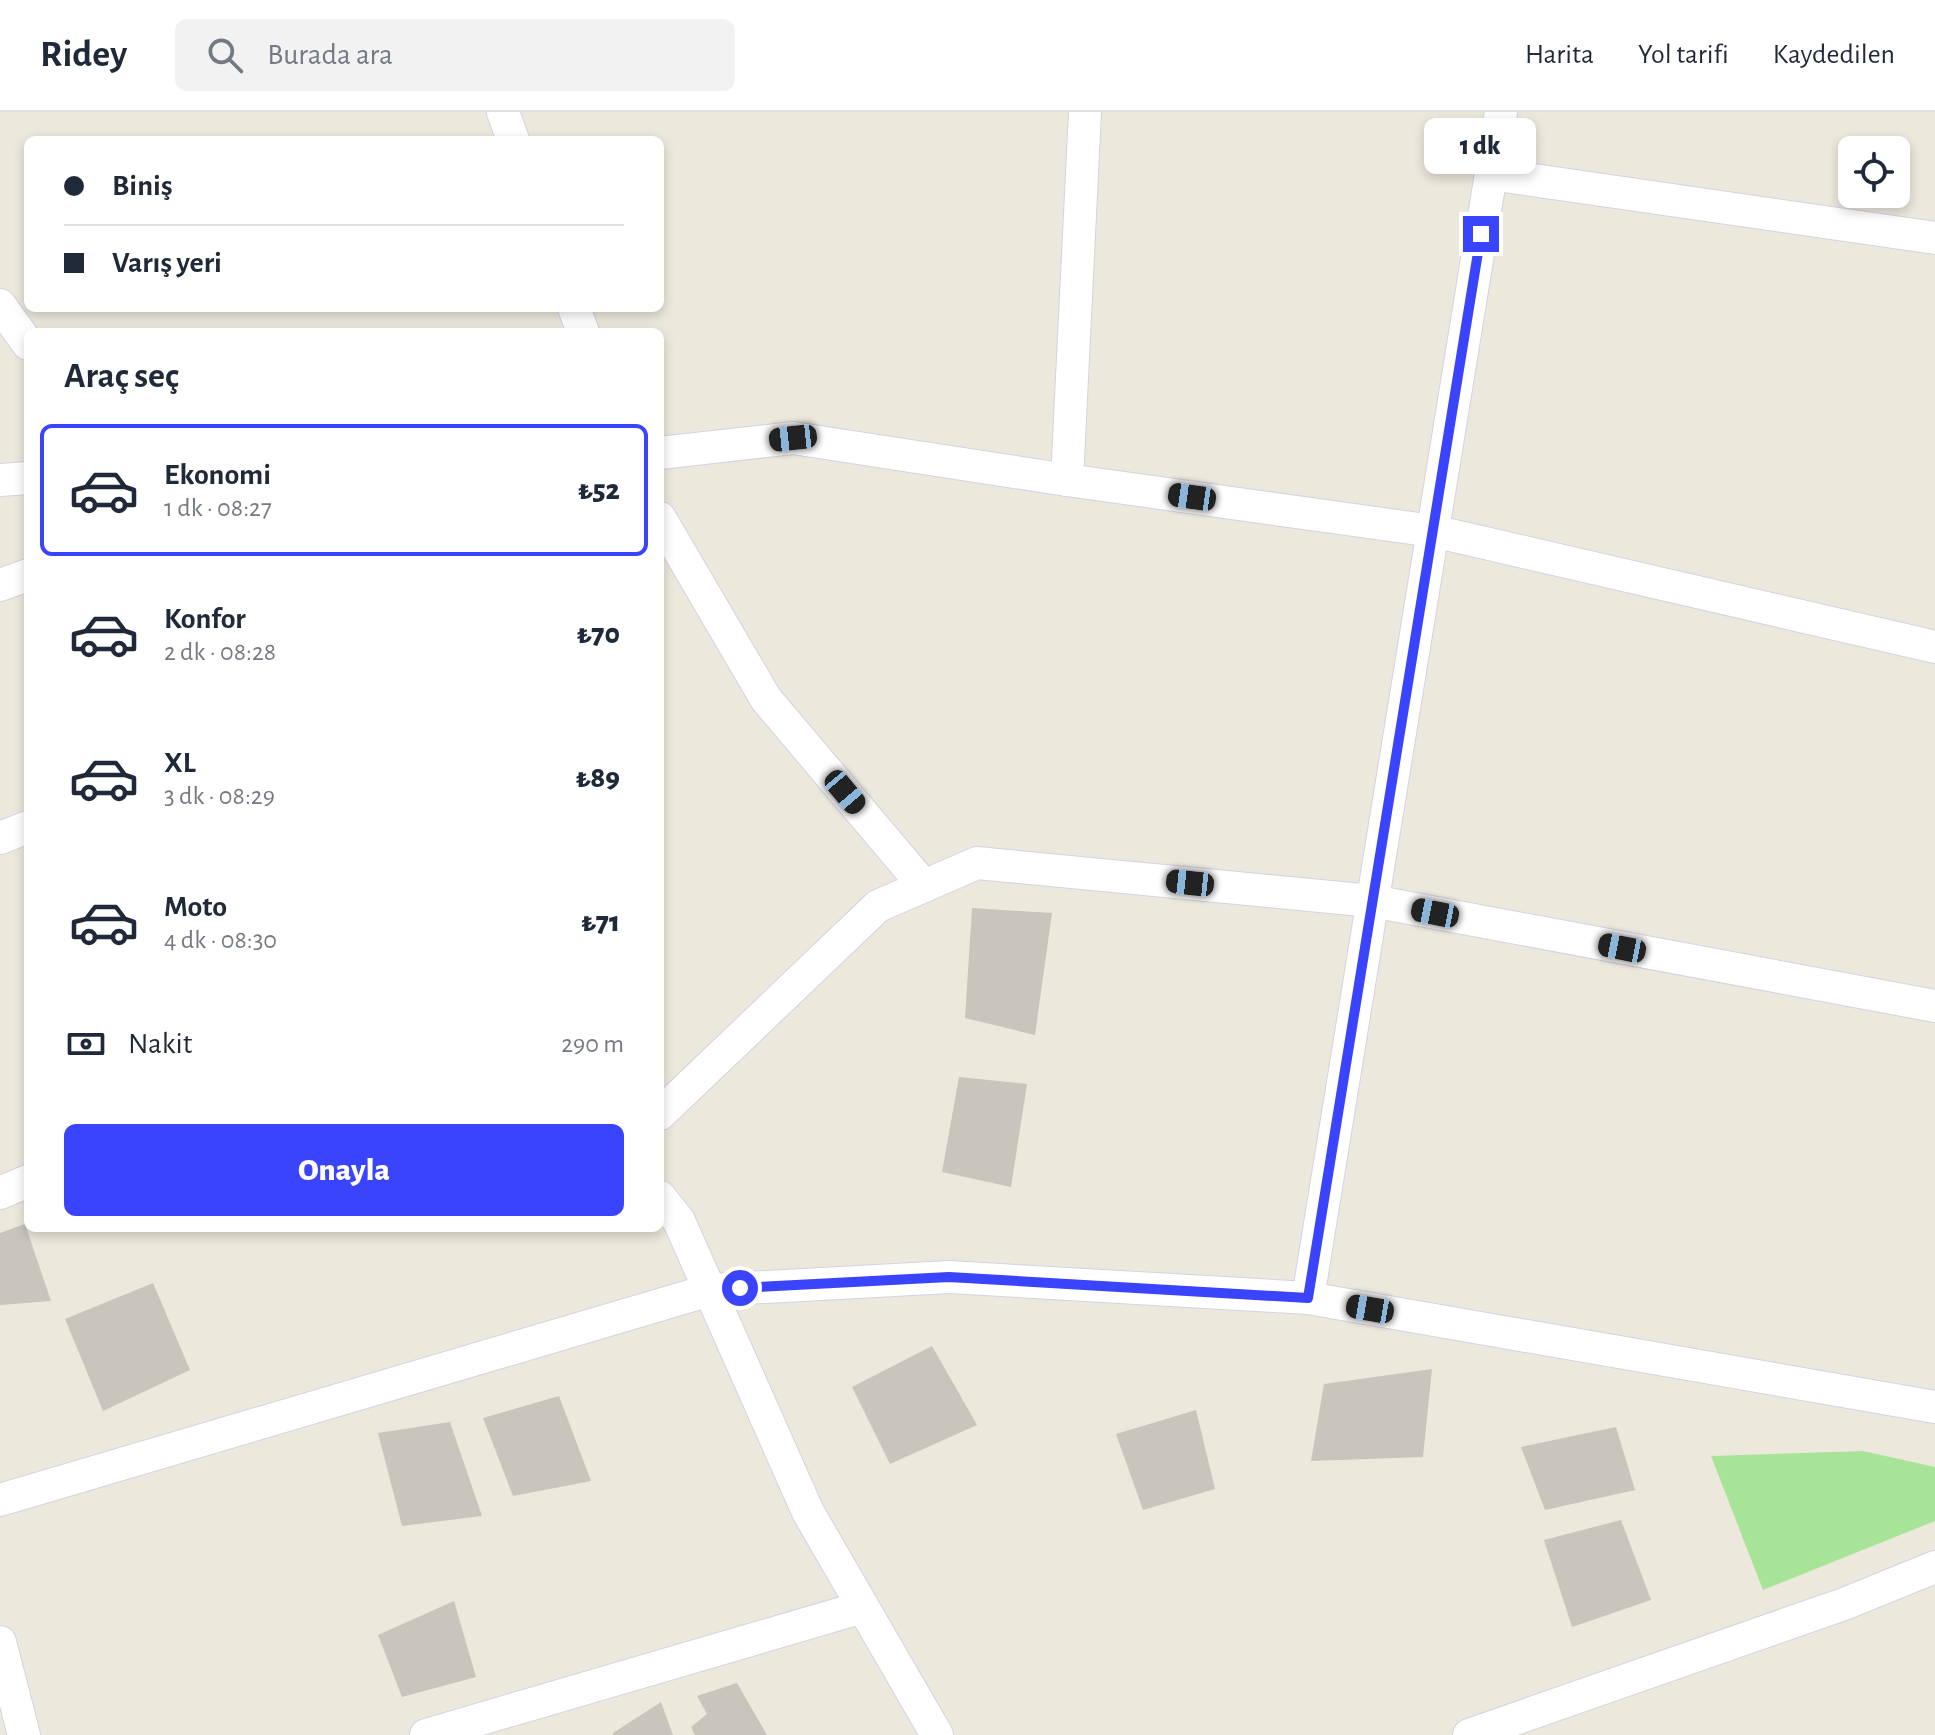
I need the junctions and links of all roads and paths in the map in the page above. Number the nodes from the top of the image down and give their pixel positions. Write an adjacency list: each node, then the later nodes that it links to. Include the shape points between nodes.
1 (503, 112): 4 (street)
2 (1085, 112): 12 (street)
3 (1501, 112): 5 (street)
4 (512, 136)
5 (1491, 174): 6 (street); 14 (street)
6 (1935, 238)
7 (0, 305): 8 (street)
8 (24, 338)
9 (664, 453): 12 (street, via 793,438)
10 (24, 478): 11 (street)
11 (0, 480)
12 (1067, 480): 14 (street)
13 (664, 525): 20 (street, via 766,699)
14 (1433, 531): 17 (street); 21 (street)
15 (24, 576): 16 (street)
16 (0, 585)
17 (1935, 647)
18 (24, 829): 19 (street)
19 (0, 838)
20 (924, 886): 21 (street, via 977,863); 23 (street, via 878,906)
21 (1372, 901): 22 (street); 28 (street)
22 (1935, 1006)
23 (664, 1110)
24 (24, 1183): 25 (street)
25 (0, 1193)
26 (664, 1202): 27 (street, via 679,1221)
27 (710, 1290): 28 (street, via 949,1277); 30 (street); 32 (street, via 808,1512)
28 (1308, 1298): 29 (street)
29 (1935, 1407)
30 (0, 1500)
31 (1935, 1567): 37 (street)
32 (863, 1607): 35 (street); 36 (street)
33 (0, 1642): 34 (street)
34 (24, 1735)
35 (426, 1735)
36 (937, 1735)
37 (1469, 1735)

